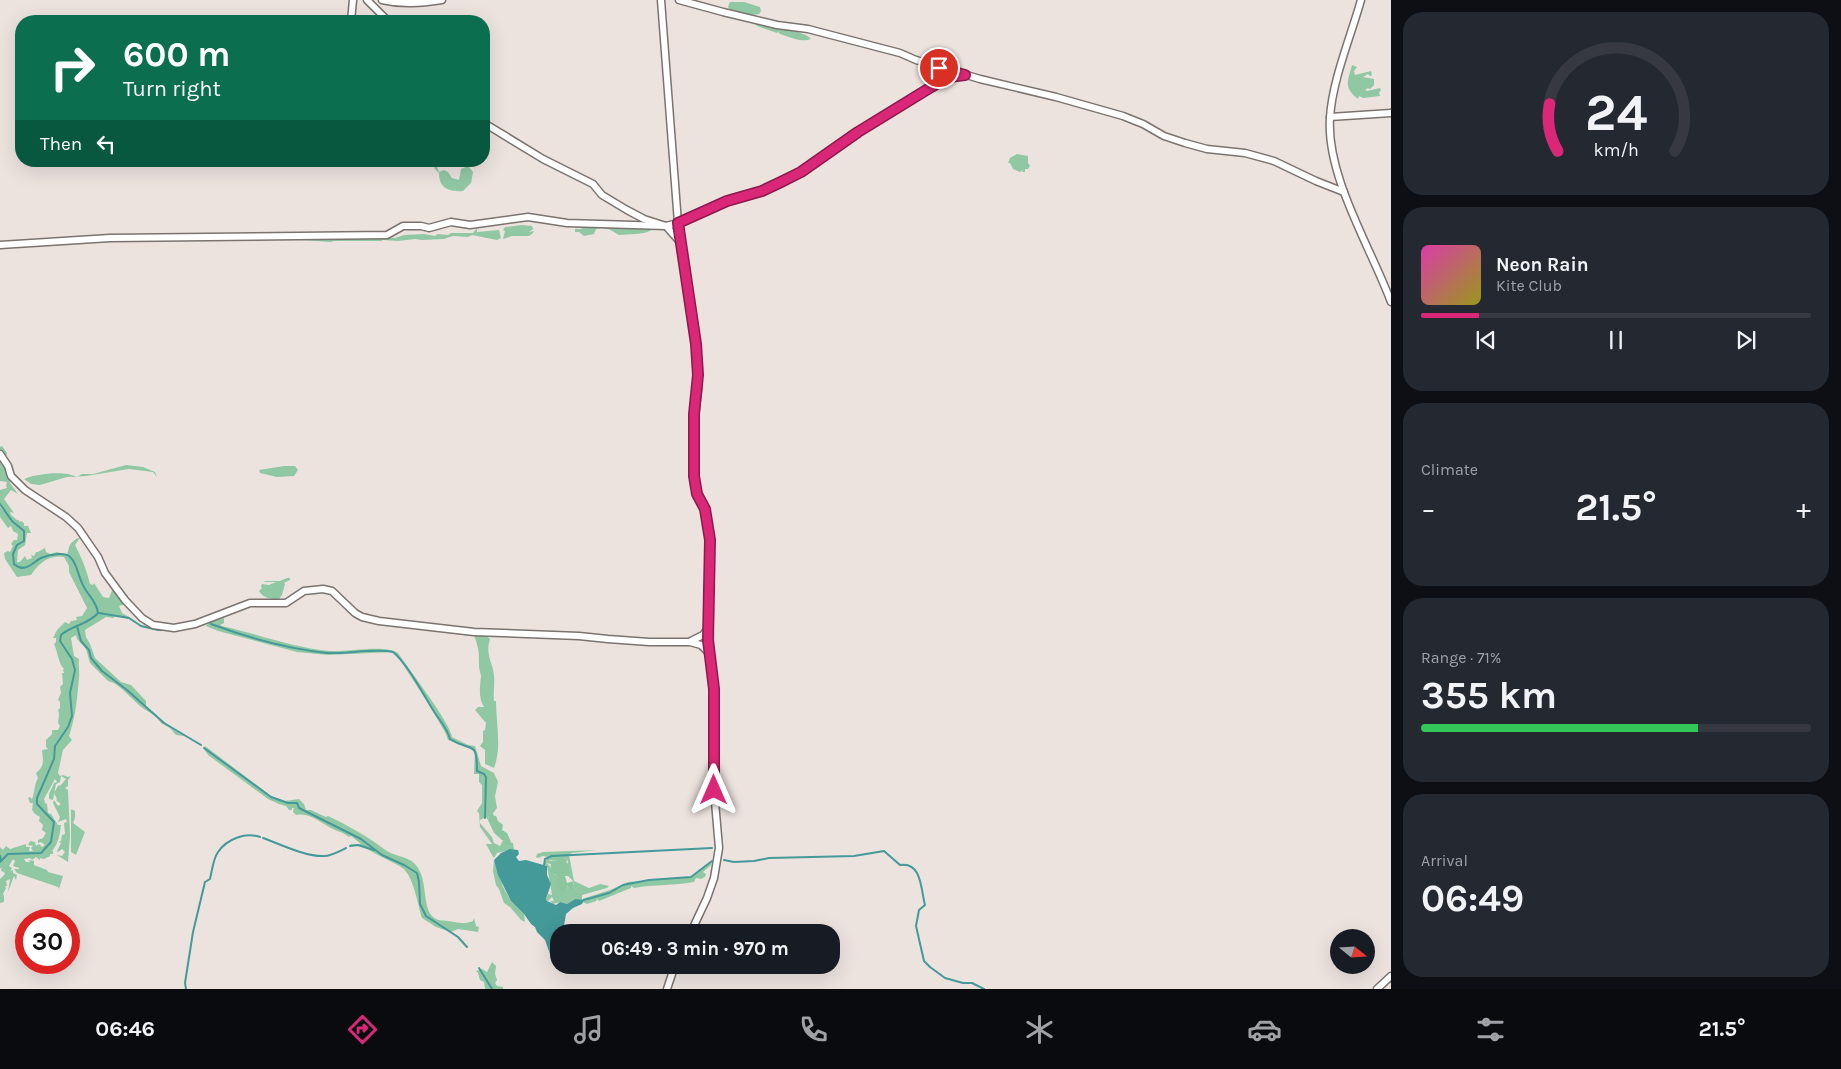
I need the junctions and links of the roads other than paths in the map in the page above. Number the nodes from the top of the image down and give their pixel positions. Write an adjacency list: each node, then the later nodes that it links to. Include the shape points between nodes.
1 (353, 0): 8 (street)
2 (367, 0): 9 (street)
3 (382, 0): 4 (street, via 416,4)
4 (438, 0)
5 (661, 0): 15 (street)
6 (679, 0): 10 (street, via 900,53)
7 (1361, 0): 12 (street, via 1343,57)
8 (352, 15)
9 (382, 15)
10 (965, 75): 14 (street, via 1056,96 1123,116 1185,144 1267,159); 15 (street, via 948,77 788,179)
11 (1390, 115): 12 (street)
12 (1330, 117): 14 (street, via 1332,150)
13 (490, 127): 16 (street, via 593,184 602,195 627,210)
14 (1344, 192): 19 (street)
15 (678, 223): 16 (street); 17 (street)
16 (666, 226): 17 (street); 18 (street, via 567,223 528,217 470,224 451,222 429,228 403,226 387,235 110,238)
17 (681, 242): 21 (street, via 698,361 694,476 697,494 705,509 710,540)
18 (0, 245)
19 (1391, 302)
20 (0, 454): 22 (street, via 11,476 25,490 78,528 124,600 153,624 174,628 195,624 250,603 286,603 304,591 322,589 332,592 362,617 379,620 474,632)
21 (708, 628): 22 (street); 23 (street)
22 (690, 642): 23 (street, via 701,645)
23 (710, 654): 24 (street, via 719,856 707,898)
24 (695, 924)
25 (672, 974): 27 (street)
26 (1391, 976): 28 (street)
27 (668, 989)
28 (1377, 989)

